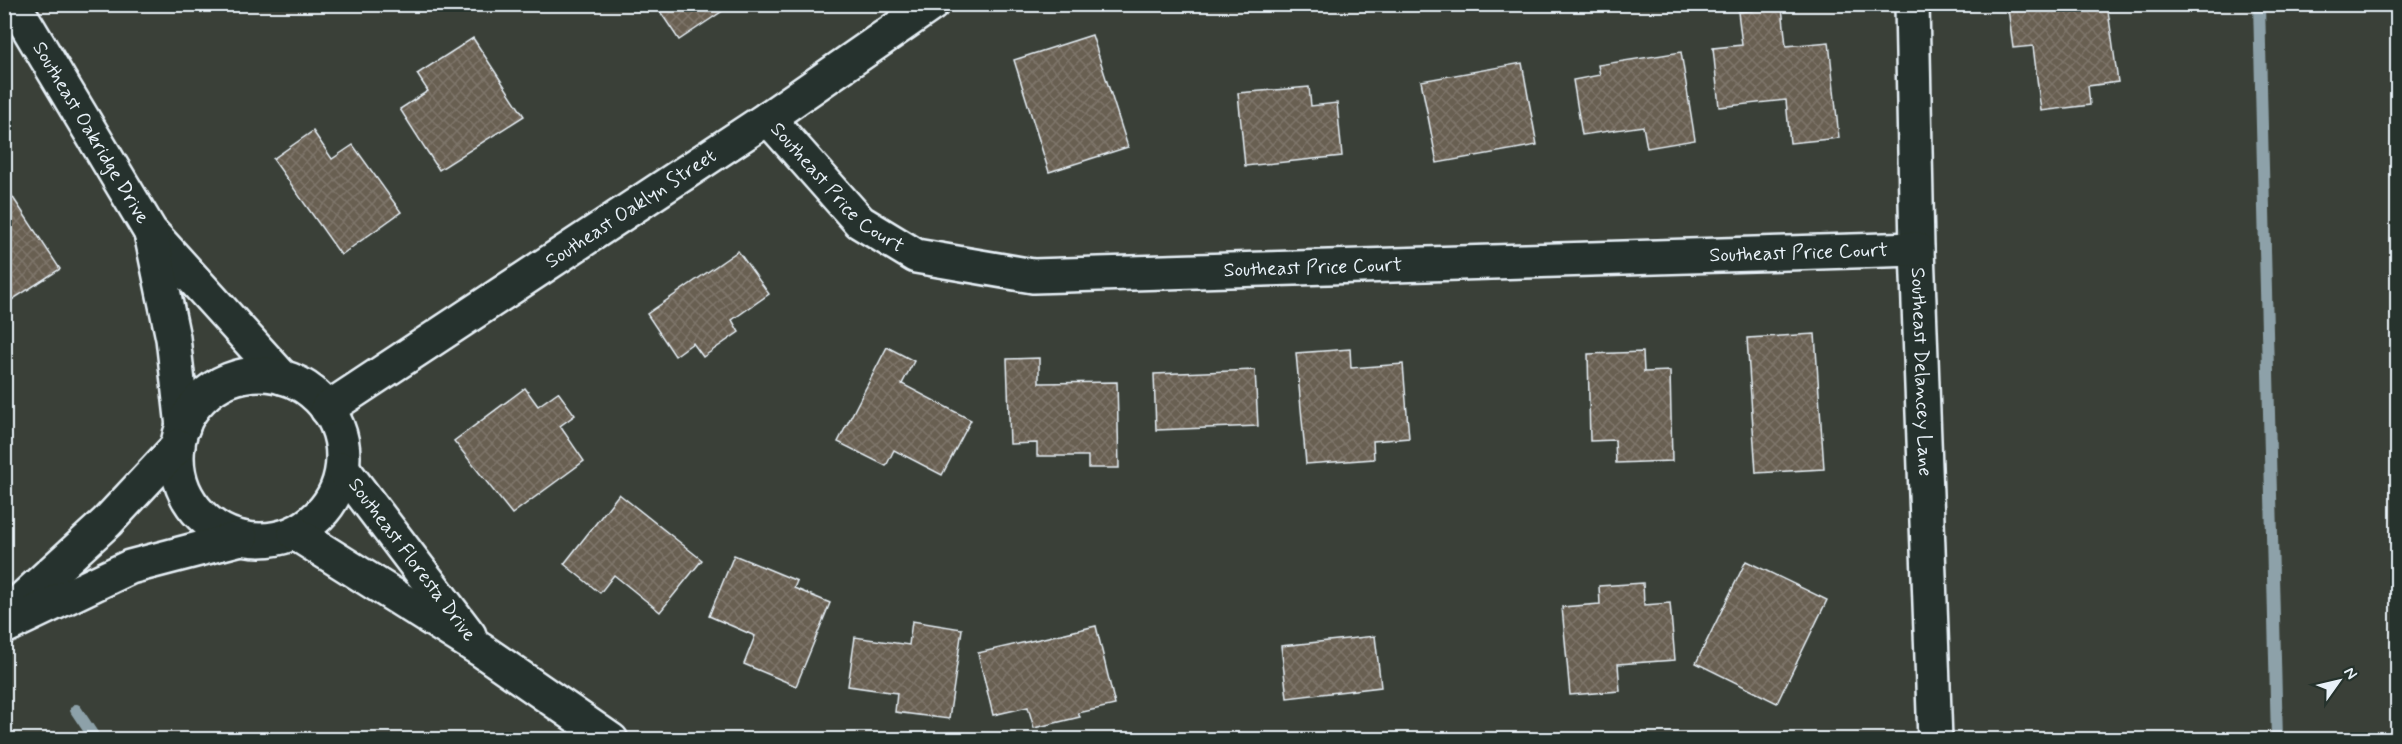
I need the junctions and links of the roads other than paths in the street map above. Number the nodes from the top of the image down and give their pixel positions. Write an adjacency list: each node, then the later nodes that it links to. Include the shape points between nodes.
1 (14, 4): 5 (street, Southeast Oakridge Drive)
2 (932, 4): 4 (street, Southeast Oaklyn Street)
3 (1912, 4): 6 (street, Southeast Delancey Lane)
4 (768, 118): 6 (street, Southeast Price Court, via 860,222 916,256 1033,276); 8 (street, Southeast Oaklyn Street)
5 (150, 231): 7 (street, Southeast Oakridge Drive); 9 (street, Southeast Oakridge Drive, via 172,338)
6 (1917, 249): 17 (street, Southeast Delancey Lane)
7 (282, 377): 8 (street, via 315,395); 9 (street, via 258,374 212,389 195,406)
8 (327, 409): 10 (street, via 338,428)
9 (181, 437): 12 (street, via 178,470 186,494 218,529); 13 (street, via 107,522)
10 (343, 469): 11 (street, via 335,495 318,518); 15 (street, Southeast Floresta Drive)
11 (295, 534): 12 (street, via 268,541); 15 (street, Southeast Floresta Drive)
12 (241, 538): 14 (street, via 130,567)
13 (4, 616)
14 (4, 627)
15 (481, 650): 16 (street, Southeast Floresta Drive)
16 (611, 740)
17 (1935, 740)

